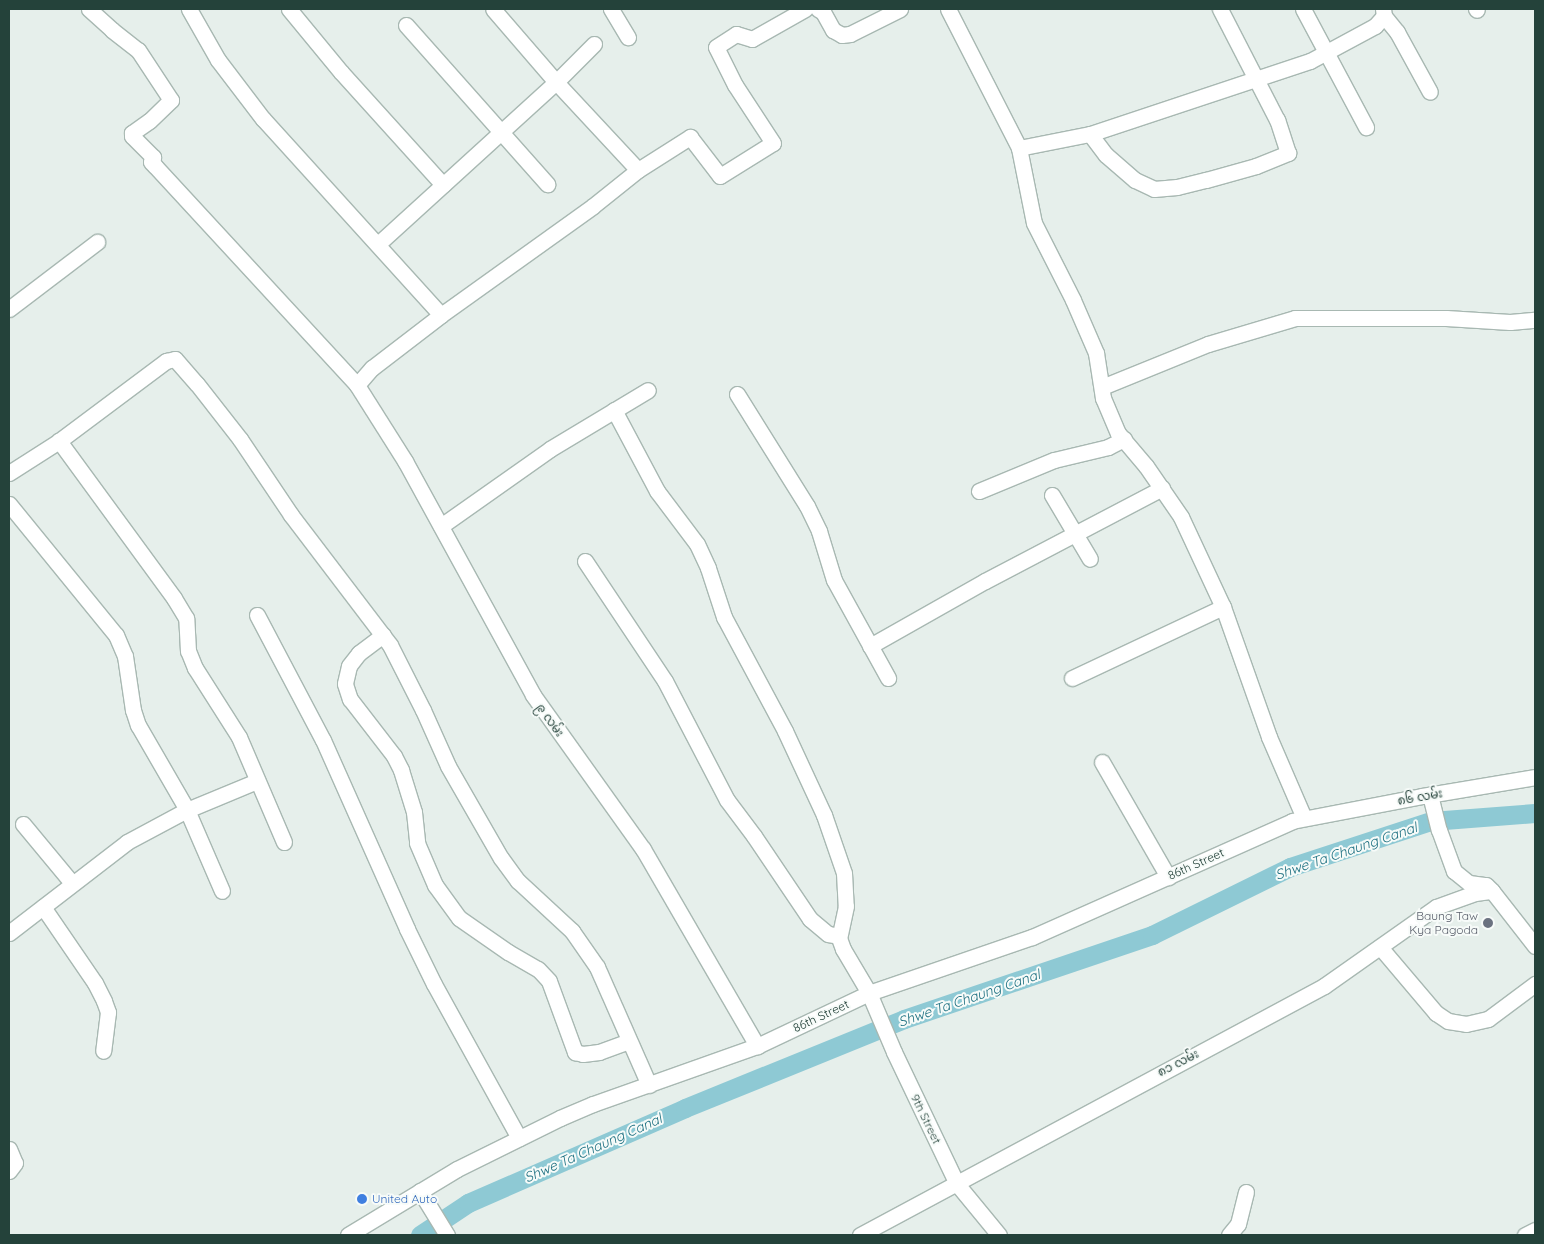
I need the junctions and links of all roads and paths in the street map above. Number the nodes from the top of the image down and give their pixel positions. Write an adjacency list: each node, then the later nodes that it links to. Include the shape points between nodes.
1 (89, 9): 32 (street, ၉ လမ်း, via 138,50 171,100 132,136 154,157 151,162)
2 (189, 9): 28 (street, via 218,60 263,119)
3 (289, 9): 26 (street)
4 (493, 9): 18 (street)
5 (611, 9): 14 (street)
6 (804, 9): 24 (street, via 752,39 736,34 716,47 735,85 773,143 720,176 690,137)
7 (818, 9): 8 (street, via 842,35)
8 (900, 9)
9 (948, 9): 23 (street)
10 (1220, 9): 17 (street)
11 (1303, 9): 16 (street)
12 (1383, 12): 16 (street, via 1375,26); 19 (street, via 1398,32)
13 (406, 25): 21 (street)
14 (628, 37)
15 (594, 44): 18 (street)
16 (1327, 52): 17 (street, via 1310,61); 20 (street)
17 (1256, 78): 22 (street); 22 (street, via 1277,120 1288,153 1256,166 1177,187 1154,189 1135,180 1106,155)
18 (556, 82): 21 (street); 24 (street)
19 (1430, 92)
20 (1366, 127)
21 (501, 132): 25 (street); 26 (street)
22 (1090, 134): 23 (street)
23 (1019, 148): 33 (street, via 1034,223 1096,353)
24 (638, 170): 30 (street)
25 (547, 184)
26 (443, 185): 28 (street)
27 (97, 242): 29 (street)
28 (378, 244): 30 (street)
29 (9, 308)
30 (441, 315): 32 (street, via 372,368)
31 (1535, 320): 33 (street, via 1295,318 1208,344)
32 (357, 385): 44 (street, ၉ လမ်း)
33 (1102, 387): 37 (street, via 1118,433)
34 (648, 390): 36 (street)
35 (737, 394): 51 (street, via 807,506 819,531 834,580)
36 (614, 410): 44 (street, via 550,449); 68 (street, via 657,491 697,544 724,617 785,731 824,815 844,873 846,906)
37 (1124, 439): 40 (street); 41 (street, via 1108,448 1054,460)
38 (59, 441): 39 (street); 50 (street, via 166,361 175,359 240,439 292,515); 56 (street, via 186,618 188,651 195,668 239,737)
39 (9, 473)
40 (1162, 488): 45 (street); 48 (street, via 1181,517)
41 (979, 491)
42 (1052, 495): 45 (street)
43 (9, 504): 58 (street, via 116,635 125,656 138,725)
44 (441, 526): 74 (street, ၉ လမ်း, via 533,695 643,849)
45 (1076, 533): 46 (street); 51 (street)
46 (1090, 558)
47 (585, 561): 68 (street, via 665,681 727,800 810,919)
48 (1223, 607): 53 (street); 59 (street, via 1269,737)
49 (258, 615): 77 (street, via 323,740 430,976)
50 (383, 635): 73 (street, via 448,766 502,858 518,881 572,931 598,967); 73 (street, via 360,652 349,666 345,684 350,699 401,770 414,812 417,843 435,884 459,918 538,970 549,981 575,1052 599,1052)
51 (870, 646): 52 (street)
52 (888, 678)
53 (1072, 678)
54 (1102, 762): 62 (street)
55 (1535, 777): 57 (street, ၈၆ လမ်း)
56 (257, 781): 58 (street); 61 (street)
57 (1431, 802): 59 (street, ၈၆ လမ်း); 64 (street, via 1454,872 1469,883 1486,885)
58 (187, 810): 63 (street, via 127,842); 65 (street)
59 (1304, 818): 62 (street, 86th Street)
60 (23, 824): 63 (street)
61 (284, 842)
62 (1168, 877): 72 (street, 86th Street, via 1032,937)
63 (72, 883): 66 (street)
64 (1492, 890): 69 (street); 70 (street, ၈၁ လမ်း, via 1436,907)
65 (222, 891)
66 (43, 907): 67 (street); 75 (street, via 104,1001 108,1012)
67 (9, 934)
68 (840, 940): 72 (street, 9th Street)
69 (1535, 946)
70 (1380, 948): 71 (street, via 1436,1014 1448,1021 1466,1024 1488,1019); 80 (street, ၈၁ လမ်း, via 1324,986)
71 (1535, 984)
72 (870, 996): 74 (street, 86th Street); 80 (street, 9th Street)
73 (629, 1041): 76 (street)
74 (757, 1046): 76 (street, 86th Street)
75 (103, 1051)
76 (649, 1085): 77 (street, 86th Street, via 593,1104)
77 (519, 1138): 82 (street, 86th Street, via 457,1169)
78 (9, 1149): 79 (street, via 15,1163)
79 (9, 1171)
80 (957, 1184): 86 (street, ၈၁ လမ်း); 87 (street, 9th Street)
81 (1246, 1192): 88 (street, via 1238,1224)
82 (423, 1197): 83 (street); 85 (street, 86th Street)
83 (444, 1230)
84 (1535, 1230): 89 (street)
85 (348, 1235)
86 (860, 1235)
87 (999, 1235)
88 (1229, 1235)
89 (1525, 1235)

